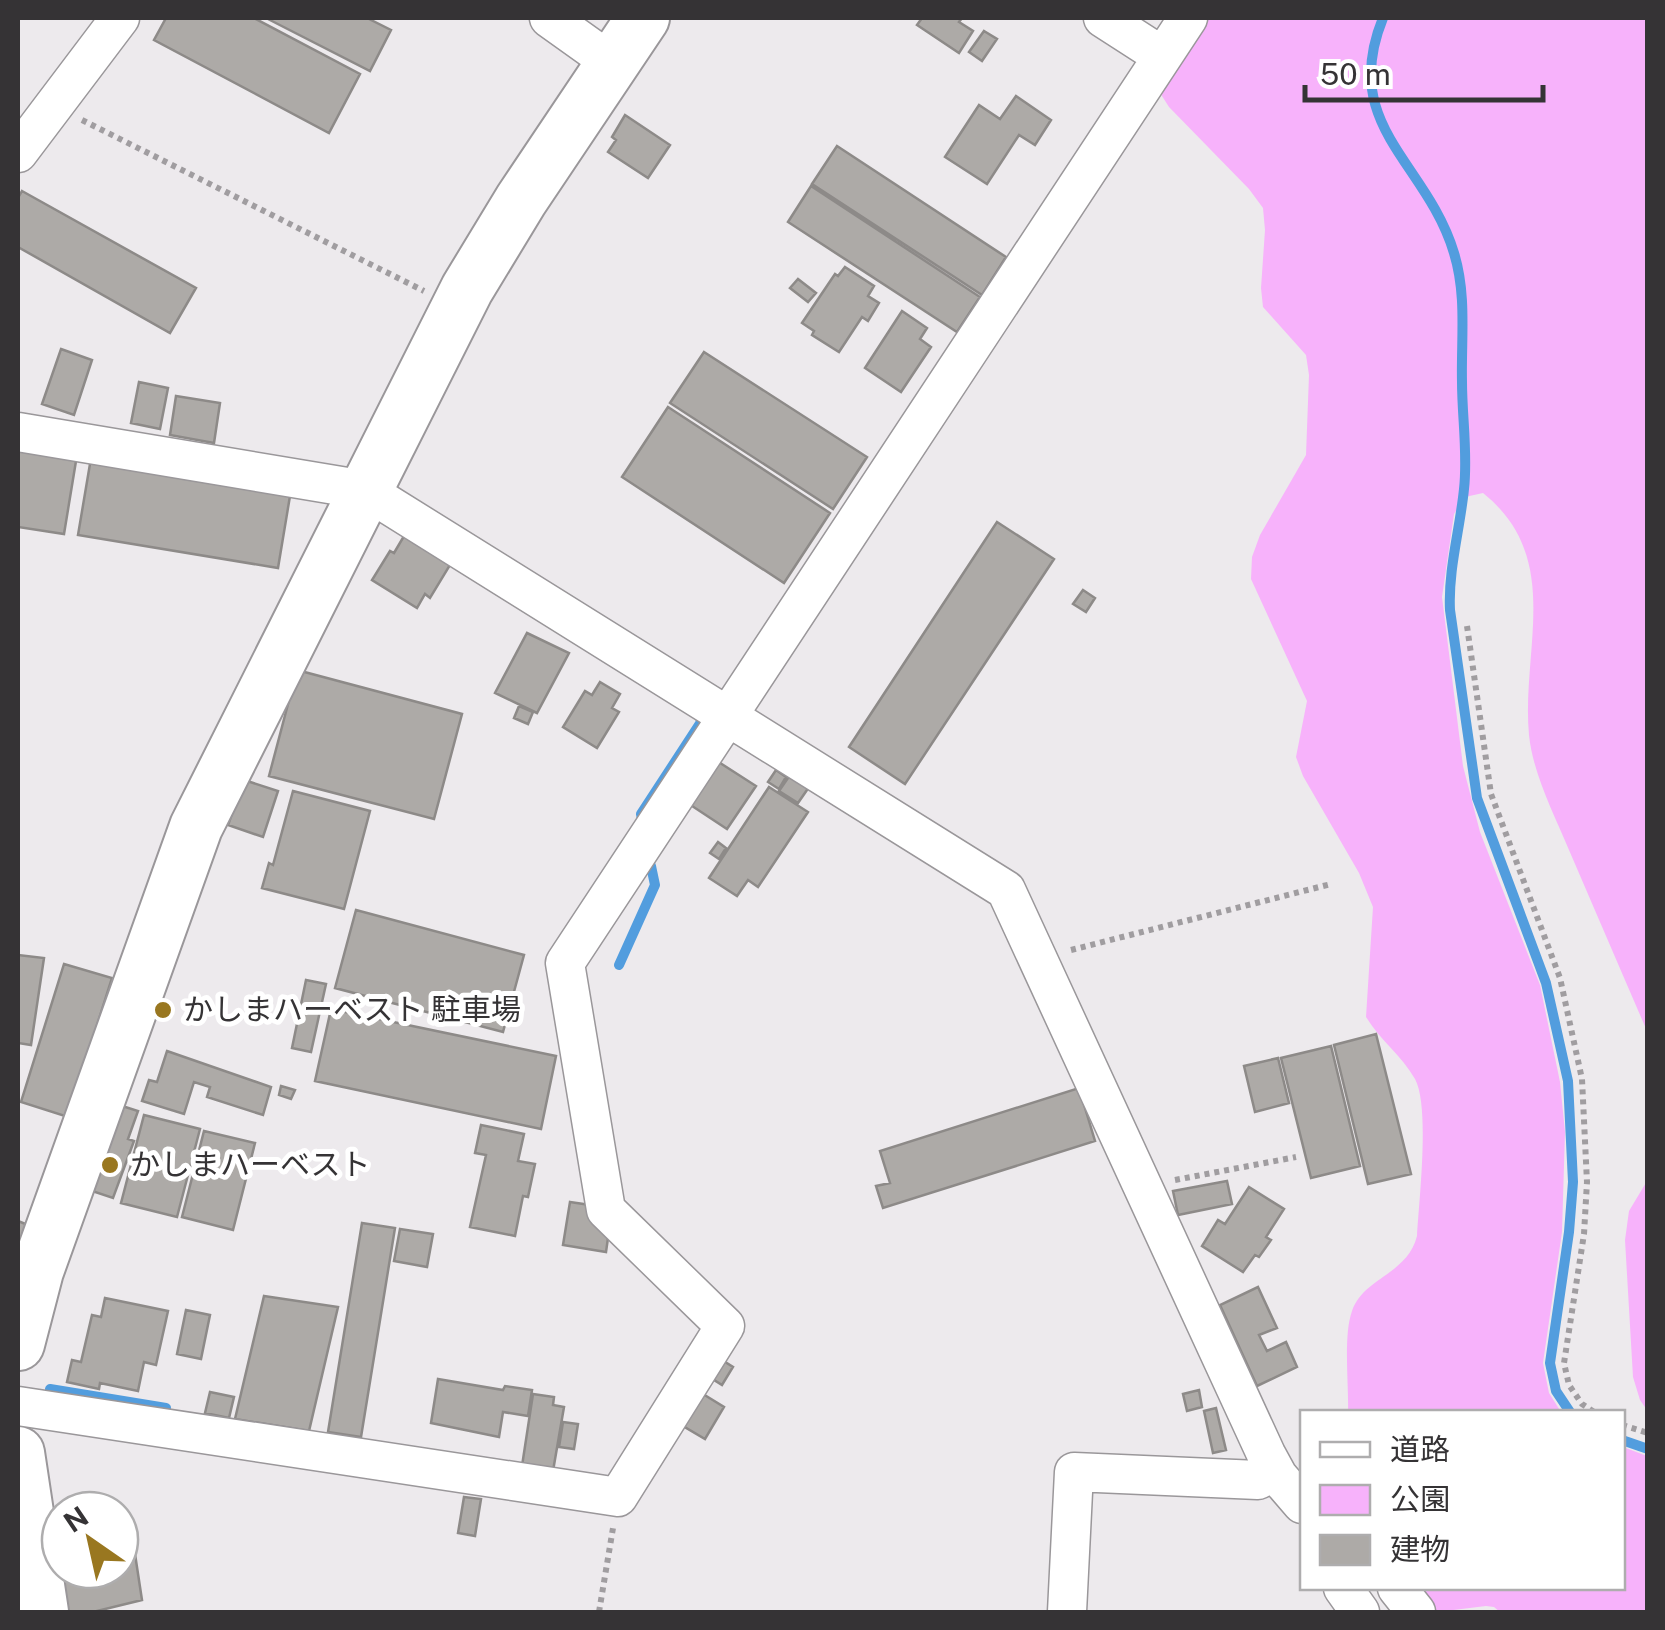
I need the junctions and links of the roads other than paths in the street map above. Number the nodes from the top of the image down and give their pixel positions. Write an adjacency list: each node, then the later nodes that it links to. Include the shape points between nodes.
1 (120, 18): 8 (street)
2 (549, 18): 7 (street)
3 (642, 18): 7 (street)
4 (1103, 18): 6 (street)
5 (1188, 18): 6 (street)
6 (1162, 56): 11 (street)
7 (612, 62): 10 (street, via 457,308)
8 (18, 154)
9 (18, 432): 10 (street)
10 (365, 490): 11 (street); 12 (street, via 183,858 36,1271)
11 (728, 716): 13 (street, via 565,963 606,1210 724,1326 618,1498); 15 (street, via 1006,890)
12 (18, 1344)
13 (18, 1406)
14 (19, 1470): 19 (street)
15 (1275, 1470): 16 (street); 20 (street, via 1258,1480 1074,1472)
16 (1300, 1501)
17 (1344, 1590): 21 (street)
18 (1399, 1590): 22 (street)
19 (42, 1612)
20 (1067, 1612)
21 (1360, 1612)
22 (1416, 1612)

